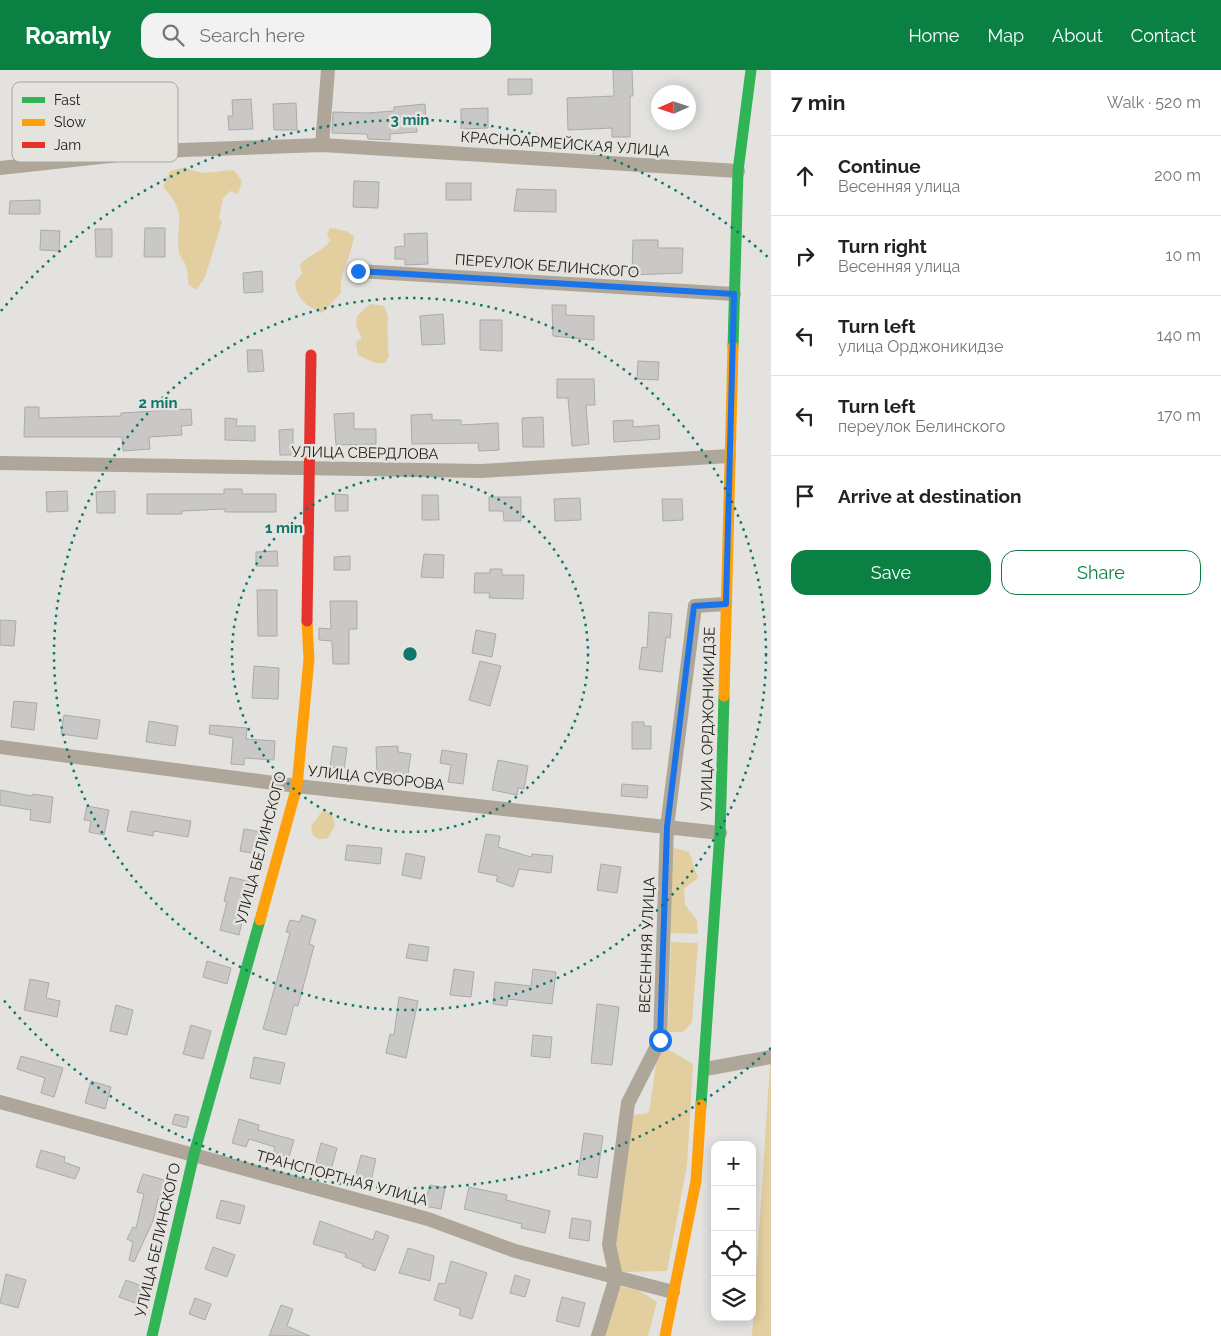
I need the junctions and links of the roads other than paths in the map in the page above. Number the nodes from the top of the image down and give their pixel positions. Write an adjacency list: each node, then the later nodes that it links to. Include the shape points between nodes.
1 (328, 70): 3 (street)
2 (751, 70): 7 (main road, УЛИЦА ОРДЖОНИКИДЗЕ)
3 (322, 145): 4 (street, КРАСНОАРМЕЙСКАЯ УЛИЦА); 7 (street, КРАСНОАРМЕЙСКАЯ УЛИЦА)
4 (178, 150)
5 (55, 162): 6 (street, КРАСНОАРМЕЙСКАЯ УЛИЦА)
6 (0, 168)
7 (738, 171): 9 (main road, УЛИЦА ОРДЖОНИКИДЗЕ)
8 (358, 271): 9 (street, ПЕРЕУЛОК БЕЛИНСКОГО)
9 (734, 294): 11 (main road, УЛИЦА ОРДЖОНИКИДЗЕ)
10 (311, 355): 13 (main road, УЛИЦА БЕЛИНСКОГО)
11 (729, 456): 13 (street, УЛИЦА СВЕРДЛОВА, via 480,471); 14 (main road, УЛИЦА ОРДЖОНИКИДЗЕ)
12 (0, 463): 13 (street, УЛИЦА СВЕРДЛОВА)
13 (310, 469): 16 (main road, УЛИЦА БЕЛИНСКОГО, via 309,659)
14 (726, 604): 17 (street, ВЕСЕННЯЯ УЛИЦА, via 694,606); 18 (main road, УЛИЦА ОРДЖОНИКИДЗЕ)
15 (0, 747): 16 (street, УЛИЦА СУВОРОВА)
16 (297, 786): 17 (street, УЛИЦА СУВОРОВА); 22 (main road, УЛИЦА БЕЛИНСКОГО)
17 (667, 827): 18 (street, УЛИЦА СУВОРОВА); 23 (street, ВЕСЕННЯЯ УЛИЦА, via 660,1040 628,1103 609,1246)
18 (720, 833): 20 (main road, УЛИЦА ОРДЖОНИКИДЗЕ)
19 (771, 1057): 20 (street)
20 (705, 1069): 24 (main road, УЛИЦА ОРДЖОНИКИДЗЕ, via 696,1181)
21 (0, 1102): 22 (street, ТРАНСПОРТНАЯ УЛИЦА)
22 (194, 1154): 23 (street, ТРАНСПОРТНАЯ УЛИЦА, via 428,1219 515,1251); 25 (main road, УЛИЦА БЕЛИНСКОГО)
23 (616, 1277): 24 (street, ТРАНСПОРТНАЯ УЛИЦА); 26 (street, ВЕСЕННЯЯ УЛИЦА)
24 (673, 1292): 27 (main road, УЛИЦА ОРДЖОНИКИДЗЕ)
25 (152, 1336)
26 (598, 1336)
27 (665, 1336)

